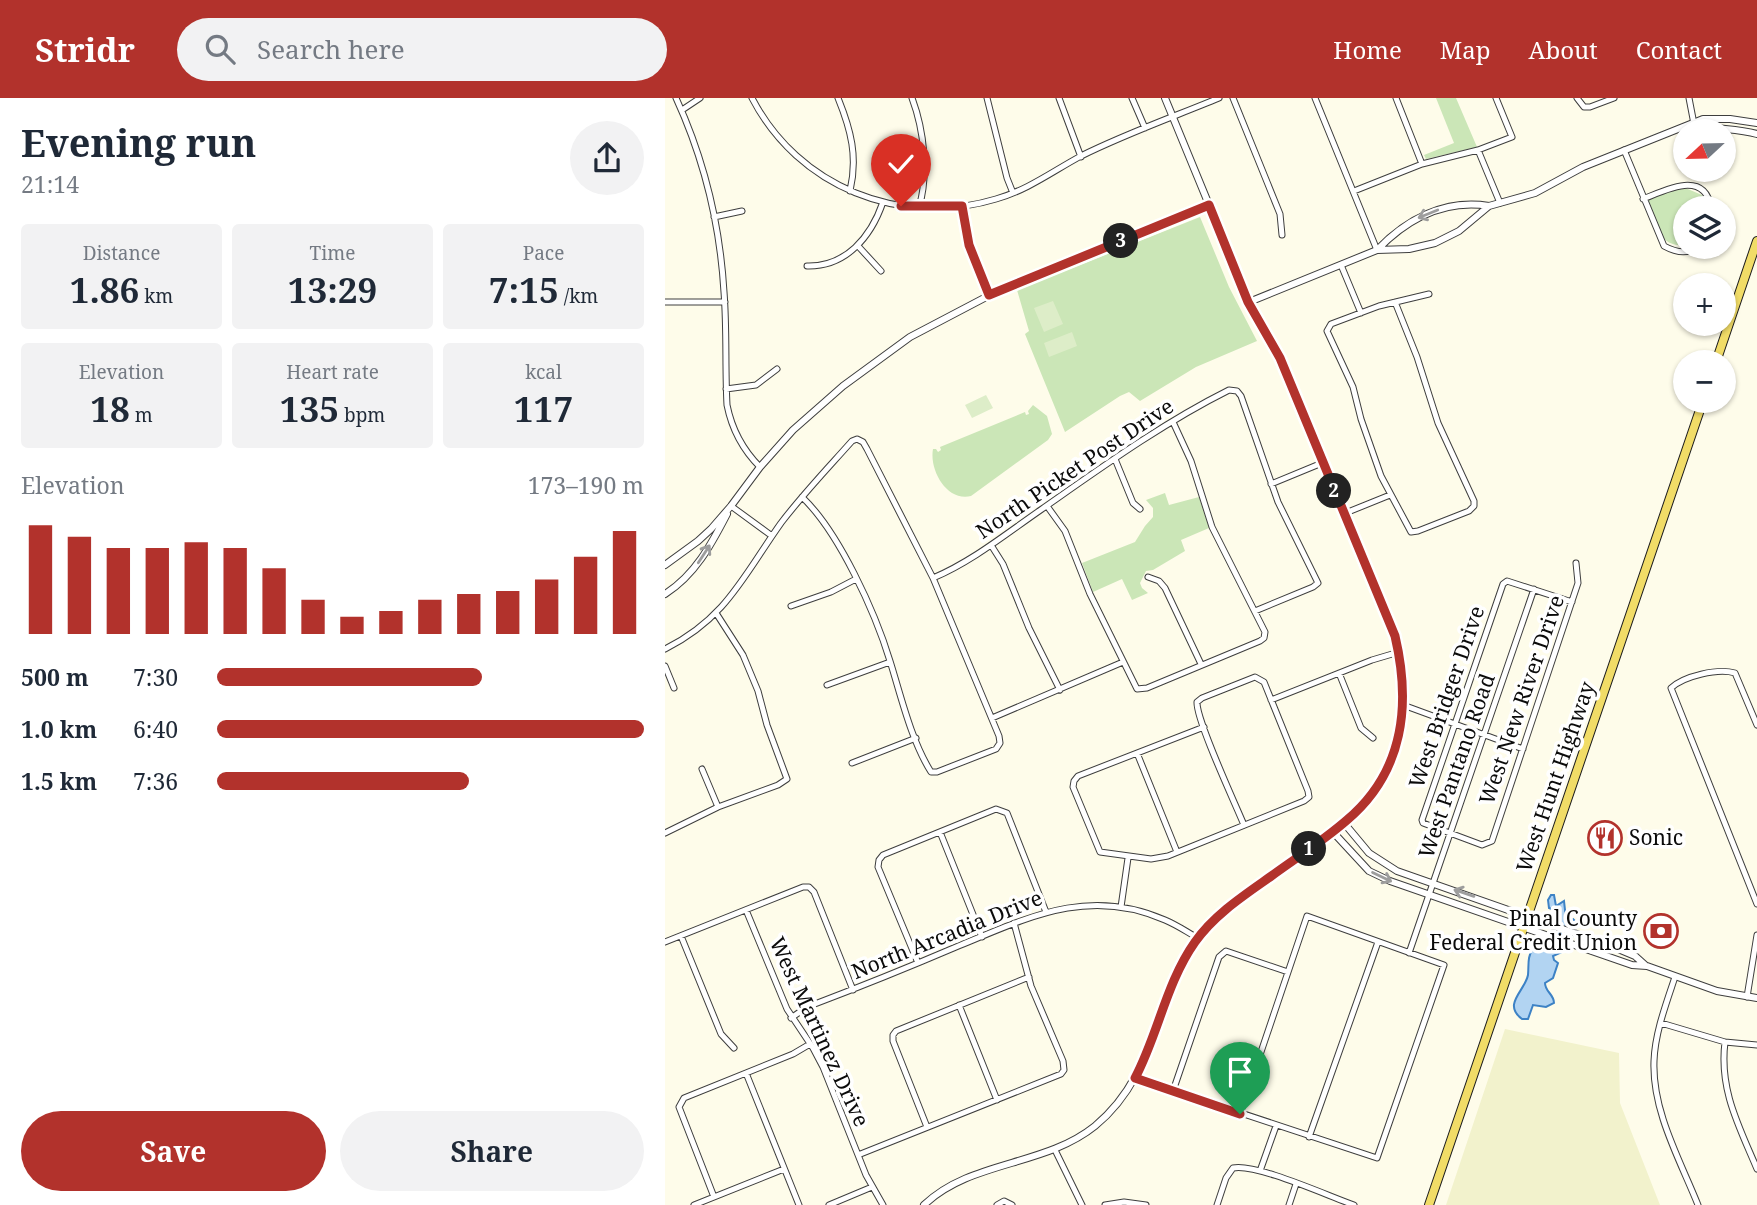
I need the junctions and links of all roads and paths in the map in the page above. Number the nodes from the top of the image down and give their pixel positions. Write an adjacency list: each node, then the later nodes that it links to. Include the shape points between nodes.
1 (676, 98): 18 (street)
2 (700, 98): 18 (street)
3 (753, 98): 31 (street, via 791,153)
4 (838, 98): 31 (street, via 854,149)
5 (912, 98): 41 (street, via 923,155)
6 (986, 98): 33 (street)
7 (1059, 98): 29 (street)
8 (1132, 98): 23 (street)
9 (1165, 98): 19 (street)
10 (1219, 98): 19 (street)
11 (1233, 98): 44 (street, via 1280,214)
12 (1315, 98): 32 (street)
13 (1396, 98): 30 (street)
14 (1496, 98): 27 (street, via 1512,137)
15 (1577, 98): 16 (street, via 1584,107)
16 (1614, 98)
17 (1689, 98): 20 (street)
18 (682, 110): 43 (street, via 706,177)
19 (1173, 117): 23 (street); 38 (street)
20 (1693, 119)
21 (1736, 120): 22 (street)
22 (1757, 123)
23 (1145, 128): 29 (street)
24 (1736, 129): 26 (street)
25 (1673, 132): 28 (street)
26 (1757, 134)
27 (1478, 150): 30 (street); 37 (street)
28 (1624, 150): 35 (street); 37 (street, via 1535,192)
29 (1081, 156): 33 (street)
30 (1422, 164): 32 (street)
31 (850, 191): 36 (street)
32 (1354, 191): 47 (street)
33 (1013, 193): 39 (street)
34 (1707, 196): 35 (street, via 1689,184)
35 (1643, 199): 48 (street, via 1664,246)
36 (883, 202): 41 (street); 46 (street, via 878,219)
37 (1500, 203): 40 (street)
38 (1209, 205): 53 (street); 56 (street)
39 (962, 206): 41 (street); 53 (street, via 969,245)
40 (1489, 206): 47 (street, via 1459,231 1435,243); 47 (street, one-way to 47, via 1457,205 1427,214 1399,229)
41 (919, 207)
42 (742, 211): 43 (street)
43 (714, 217): 55 (street)
44 (1282, 235)
45 (1757, 242): 59 (main road)
46 (858, 246): 50 (street, via 834,263); 51 (street)
47 (1377, 250): 49 (street)
48 (1673, 250)
49 (1341, 265): 56 (street); 58 (street)
50 (807, 266)
51 (881, 271)
52 (1429, 294): 57 (street)
53 (989, 295): 66 (street, via 934,323 871,364 801,423)
54 (665, 302): 55 (street)
55 (725, 302): 61 (street)
56 (1248, 302): 65 (street, via 1274,346)
57 (1395, 302): 58 (street); 68 (street, via 1474,506 1411,532)
58 (1361, 313): 68 (street, via 1331,324 1327,331 1353,387)
59 (1720, 350)
60 (777, 369): 61 (street, via 755,385)
61 (726, 389): 66 (street, via 735,433)
62 (1699, 413): 126 (main road, West Hunt Highway)
63 (1173, 422): 64 (street, North Picket Post Drive); 67 (street, North Picket Post Drive, via 1209,399 1234,390 1241,396); 85 (street, via 1212,527)
64 (1115, 459): 71 (street, North Picket Post Drive); 72 (street, via 1133,503)
65 (1322, 463): 67 (street); 73 (street)
66 (760, 467): 70 (street)
67 (1271, 484): 85 (street, via 1318,583)
68 (1390, 495): 73 (street)
69 (802, 497): 74 (street); 79 (street, via 852,441 863,442); 80 (street, via 828,526)
70 (731, 506): 74 (street); 77 (street, via 698,541); 82 (street, one-way to 70, via 700,561)
71 (1047, 506): 75 (street, North Picket Post Drive); 90 (street, via 1065,531)
72 (1140, 509)
73 (1343, 514): 88 (street)
74 (772, 536): 86 (street, via 748,575)
75 (991, 545): 79 (street, North Picket Post Drive); 96 (street)
76 (1576, 564): 83 (street, West New River Drive, via 1578,583)
77 (665, 565)
78 (1148, 577): 91 (street, via 1165,589)
79 (933, 578): 99 (street)
80 (856, 579): 84 (street); 89 (street)
81 (1535, 589): 83 (street); 100 (street, West Bridger Drive, via 1507,581 1503,584); 103 (street, West Pantano Road)
82 (665, 594)
83 (1572, 602): 106 (street, West New River Drive)
84 (791, 606)
85 (1255, 611): 91 (street, via 1264,638)
86 (716, 613): 87 (street); 110 (street, via 748,665 787,779)
87 (665, 649)
88 (1399, 652): 93 (street); 98 (street)
89 (890, 662): 94 (street); 104 (street)
90 (1123, 662): 91 (street, via 1137,689); 96 (street)
91 (1201, 664)
92 (665, 666): 95 (street)
93 (1339, 673): 97 (street); 105 (street, via 1361,728)
94 (827, 685)
95 (674, 688)
96 (1060, 690): 99 (street)
97 (1271, 700): 102 (street, via 1260,678 1255,677 1202,698 1197,710); 112 (street, via 1309,797)
98 (1403, 705): 100 (street); 111 (street, via 1402,725 1384,775)
99 (992, 718): 104 (street, via 1000,743 996,749 937,772 931,772)
100 (1455, 724): 103 (street); 116 (street, West Bridger Drive, via 1422,820)
101 (1757, 724): 120 (street, via 1735,673 1695,677 1671,688)
102 (1204, 727): 107 (street); 112 (street)
103 (1485, 735): 106 (street); 116 (street, West Pantano Road)
104 (916, 738): 108 (street)
105 (1373, 738)
106 (1523, 749): 116 (street, West New River Drive, via 1492,841 1482,845)
107 (1137, 753): 117 (street); 118 (street, via 1078,776 1073,788 1100,852)
108 (852, 763)
109 (702, 769): 110 (street)
110 (718, 807): 115 (street)
111 (1344, 823): 113 (street); 119 (street, via 1357,842 1383,863)
112 (1244, 825): 117 (street)
113 (1332, 831): 121 (street, one-way to 121, via 1370,871); 132 (street, via 1234,902)
114 (940, 832): 125 (street, via 996,808 1007,813); 131 (street); 136 (street, via 879,860)
115 (665, 833)
116 (1451, 834): 119 (street, West Pantano Road)
117 (1177, 852): 118 (street, via 1151,859)
118 (1128, 858): 123 (street)
119 (1434, 883): 121 (street, West Pantano Road); 126 (street, one-way to 119)
120 (1754, 887): 122 (street)
121 (1430, 895): 128 (street); 135 (street, West Pantano Road)
122 (1757, 904)
123 (1121, 907): 125 (street, North Arcadia Drive, via 1082,906); 132 (street, North Arcadia Drive, via 1166,920)
124 (746, 910): 130 (street); 141 (street, via 809,887); 145 (street, West Martinez Drive)
125 (1046, 912): 127 (street, North Arcadia Drive)
126 (1528, 916): 128 (main road, West Hunt Highway); 137 (street, via 1635,956)
127 (1014, 923): 131 (street, North Arcadia Drive); 139 (street)
128 (1524, 927): 137 (street); 180 (main road, West Hunt Highway)
129 (1757, 935): 142 (street)
130 (681, 936): 133 (street); 150 (street, via 721,1034)
131 (982, 937): 136 (street, North Arcadia Drive)
132 (1198, 938): 152 (street, via 1180,968)
133 (665, 942)
134 (1378, 942): 135 (street); 138 (street, via 1307,916); 158 (street)
135 (1409, 953): 158 (street, via 1444,965 1377,1158)
136 (918, 963): 141 (street, North Arcadia Drive)
137 (1647, 967): 140 (street)
138 (1288, 972): 153 (street, via 1226,951 1219,957); 155 (street)
139 (1029, 977): 144 (street); 154 (street, via 1064,1069)
140 (1675, 977): 142 (street); 146 (street)
141 (853, 990): 145 (street, North Arcadia Drive)
142 (1747, 997): 143 (street)
143 (1757, 998)
144 (959, 1005): 154 (street); 157 (street, via 893,1035)
145 (791, 1018): 148 (street, West Martinez Drive)
146 (1661, 1023): 147 (street); 181 (street, via 1654,1084 1664,1123)
147 (1725, 1042): 149 (street); 162 (street, via 1727,1096)
148 (810, 1044): 151 (street); 160 (street, West Martinez Drive)
149 (1757, 1045)
150 (734, 1048)
151 (746, 1073): 161 (street); 166 (street, via 680,1102)
152 (1135, 1078): 153 (street); 159 (street, via 1101,1121)
153 (1173, 1091): 155 (street)
154 (997, 1100): 157 (street)
155 (1240, 1114): 156 (street)
156 (1276, 1126): 158 (street); 163 (street)
157 (927, 1128): 160 (street)
158 (1309, 1137)
159 (1055, 1150): 172 (street, via 957,1181); 174 (street)
160 (858, 1155): 165 (street, West Martinez Drive)
161 (785, 1169): 166 (street); 169 (street)
162 (1757, 1169)
163 (1261, 1171): 164 (street); 177 (street, via 1234,1168)
164 (1296, 1184): 178 (street); 179 (street)
165 (872, 1187): 170 (street); 171 (street, West Martinez Drive)
166 (714, 1197): 168 (street)
167 (1000, 1203): 173 (street)
168 (694, 1205)
169 (799, 1205)
170 (829, 1205)
171 (883, 1205)
172 (924, 1205)
173 (1012, 1205)
174 (1082, 1205)
175 (1105, 1205): 176 (street)
176 (1145, 1205)
177 (1217, 1205)
178 (1289, 1205)
179 (1354, 1205)
180 (1429, 1205)
181 (1698, 1205)

